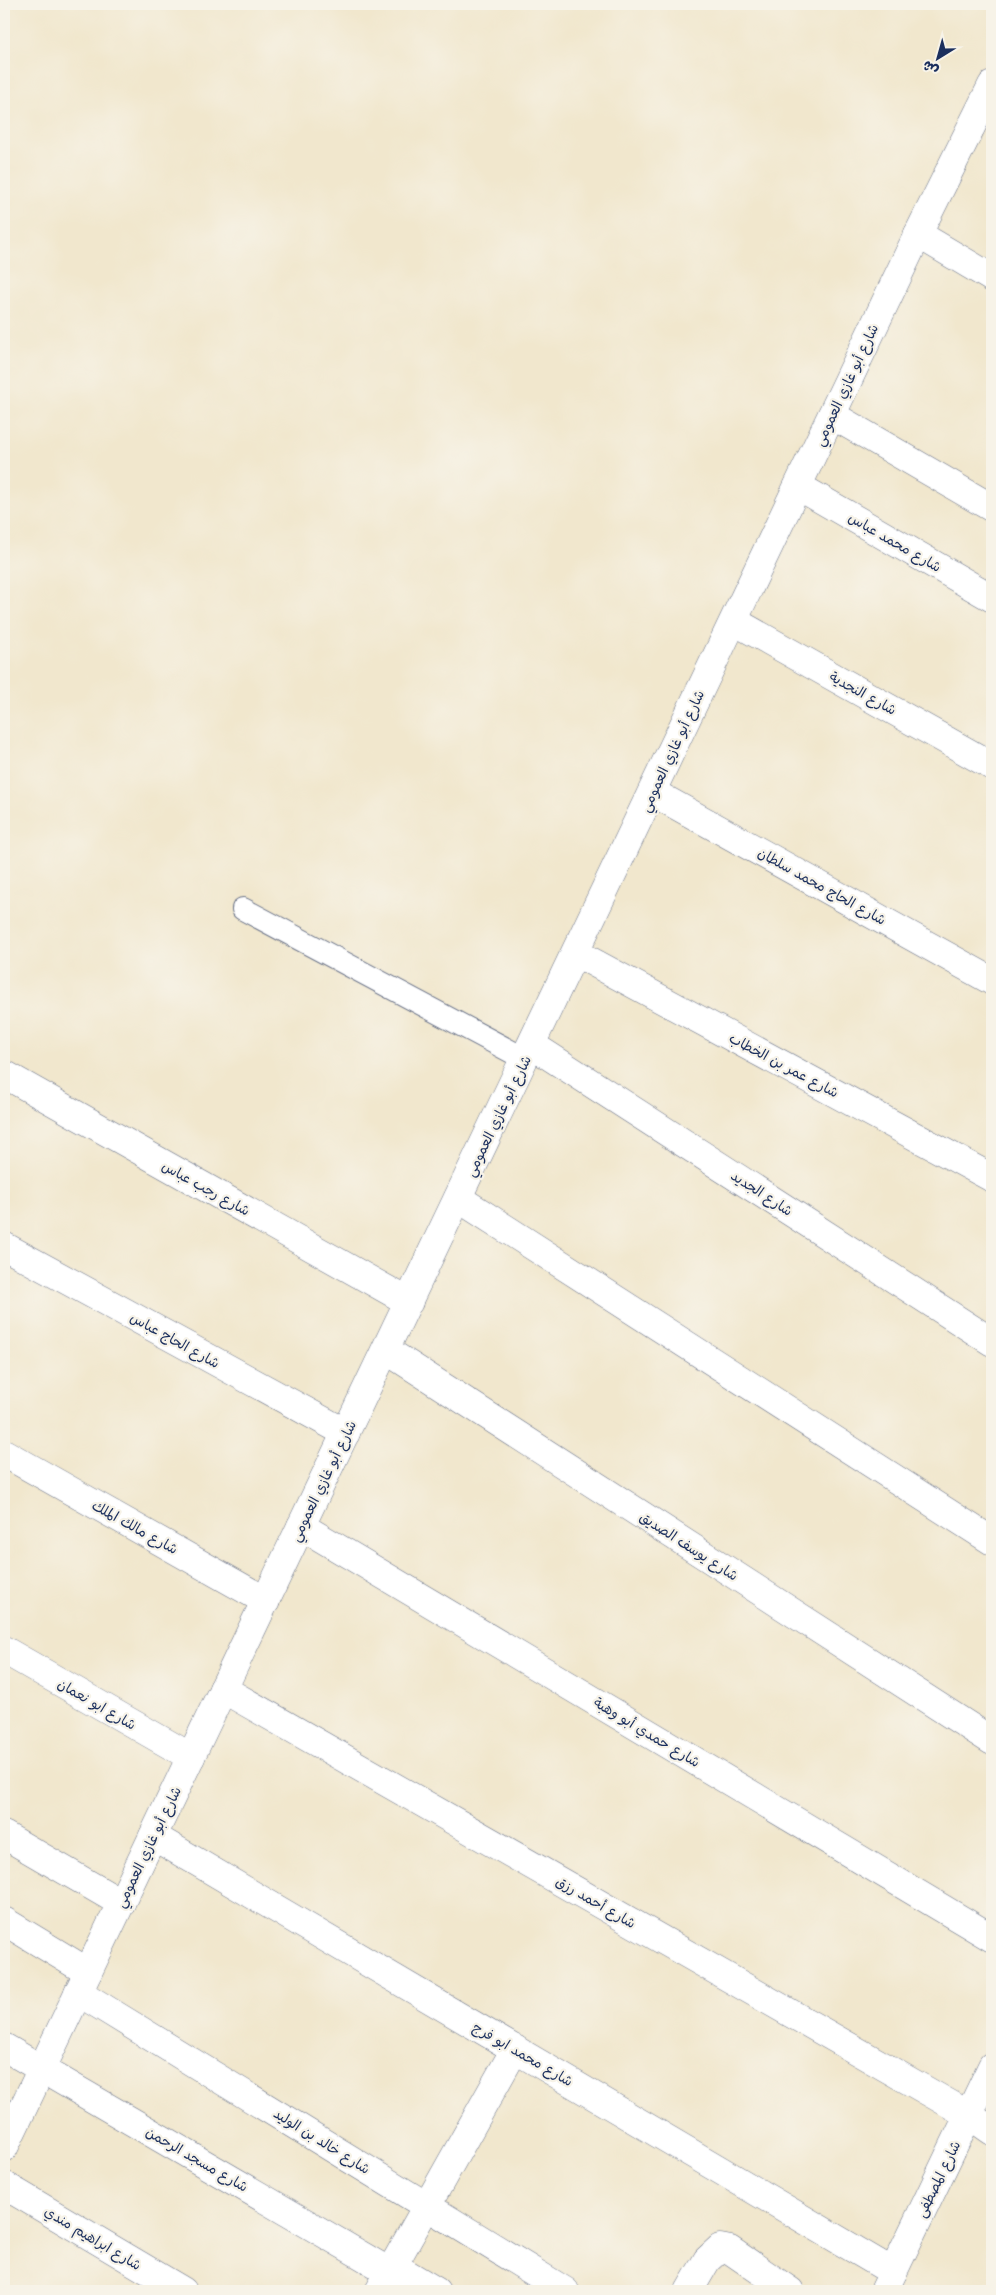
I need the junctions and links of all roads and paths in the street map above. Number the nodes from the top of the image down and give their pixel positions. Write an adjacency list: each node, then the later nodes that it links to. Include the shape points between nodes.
1 (992, 85): 2 (street, شارع أبو غازي العمومي)
2 (918, 234): 3 (street); 4 (street, شارع أبو غازي العمومي)
3 (992, 278)
4 (832, 415): 5 (street, شارع أبو غازي العمومي); 6 (street)
5 (798, 486): 7 (street, شارع محمد عباس); 8 (street, شارع أبو غازي العمومي)
6 (992, 508)
7 (992, 598)
8 (734, 620): 9 (street, شارع النجدية); 10 (street, شارع أبو غازي العمومي)
9 (992, 766)
10 (652, 792): 12 (street, شارع أبو غازي العمومي); 13 (street, شارع الحاج محمد سلطان)
11 (243, 909): 14 (lane)
12 (576, 953): 14 (street, شارع أبو غازي العمومي); 16 (street, شارع عمر بن الخطاب)
13 (992, 981)
14 (528, 1052): 17 (street, شارع أبو غازي العمومي); 20 (street, شارع الجديد)
15 (4, 1074): 19 (street, شارع رجب عباس)
16 (992, 1178)
17 (458, 1198): 19 (street, شارع أبو غازي العمومي); 25 (street)
18 (4, 1246): 22 (street, شارع الحاج عباس)
19 (409, 1302): 21 (street, شارع أبو غازي العمومي)
20 (992, 1342)
21 (386, 1350): 22 (street, شارع أبو غازي العمومي); 29 (street, شارع يوسف الصديق)
22 (346, 1434): 24 (street, شارع أبو غازي العمومي)
23 (4, 1453): 26 (street, شارع مالك الملك)
24 (301, 1526): 26 (street, شارع أبو غازي العمومي); 35 (street, شارع حمدي أبو وهبة)
25 (992, 1540)
26 (266, 1601): 28 (street, شارع أبو غازي العمومي)
27 (4, 1650): 30 (street, شارع ابو نعمان)
28 (223, 1689): 30 (street, شارع أبو غازي العمومي); 41 (street, شارع أحمد رزق)
29 (992, 1741)
30 (190, 1757): 32 (street, شارع أبو غازي العمومي)
31 (4, 1835): 33 (street)
32 (153, 1836): 33 (street, شارع أبو غازي العمومي); 38 (street, شارع محمد ابو فرج)
33 (121, 1903): 36 (street, شارع أبو غازي العمومي)
34 (4, 1921): 36 (street, شارع خالد بن الوليد)
35 (992, 1938)
36 (83, 1982): 40 (street, شارع أبو غازي العمومي); 45 (street, شارع خالد بن الوليد)
37 (4, 2047): 40 (street, شارع مسجد الرحمن)
38 (515, 2049): 45 (street); 47 (street, شارع محمد ابو فرج)
39 (992, 2066): 41 (street, شارع المصطفى)
40 (41, 2068): 43 (street, شارع أبو غازي العمومي); 46 (street, شارع مسجد الرحمن)
41 (969, 2115): 42 (street, شارع أحمد رزق); 47 (street, شارع المصطفى)
42 (992, 2132)
43 (4, 2148)
44 (4, 2185): 48 (street, شارع ابراهيم مندي)
45 (427, 2206): 46 (street); 50 (street, شارع خالد بن الوليد)
46 (388, 2276): 49 (street, شارع مسجد الرحمن)
47 (889, 2281)
48 (183, 2291)
49 (436, 2291)
50 (565, 2291)
51 (689, 2291): 52 (street, via 707,2260 720,2248 730,2250)
52 (790, 2291)

